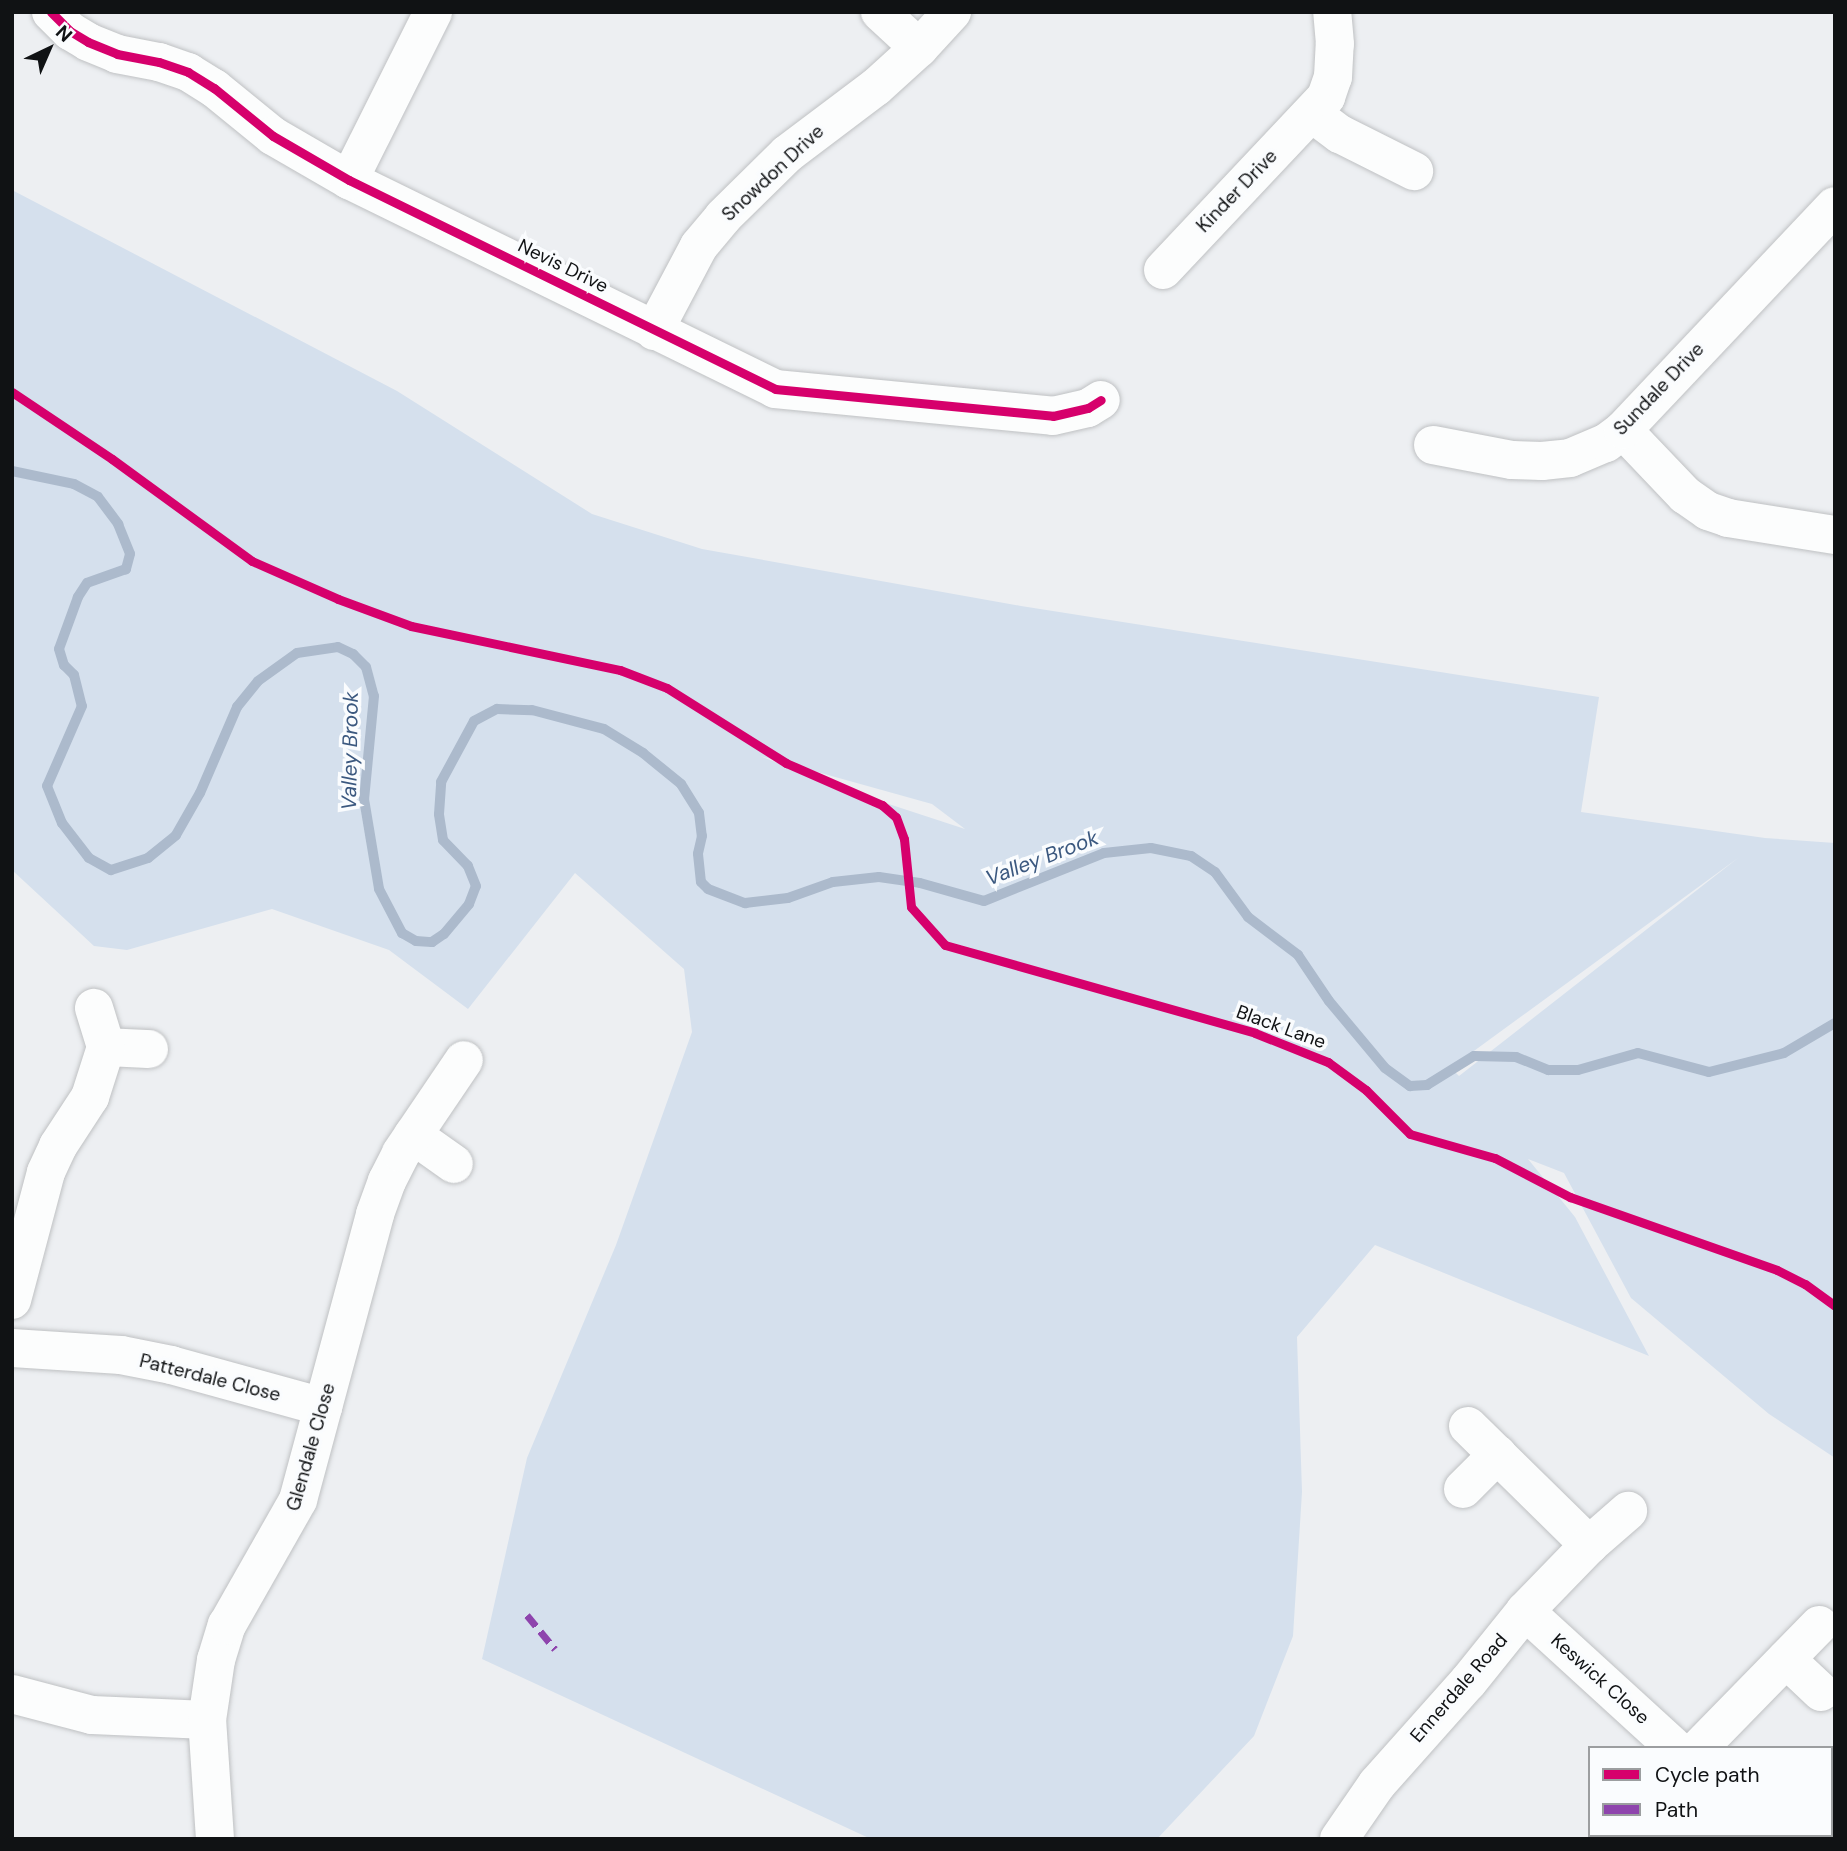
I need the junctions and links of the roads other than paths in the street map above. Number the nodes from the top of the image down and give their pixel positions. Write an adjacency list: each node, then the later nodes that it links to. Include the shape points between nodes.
1 (51, 12): 9 (street, Nevis Drive, via 88,42 188,72 273,136)
2 (433, 12): 9 (street)
3 (880, 12): 6 (street)
4 (953, 12): 6 (street, Snowdon Drive)
5 (1332, 12): 7 (street, Kinder Drive, via 1333,77)
6 (919, 48): 12 (street, Snowdon Drive, via 787,154 723,218 699,246)
7 (1313, 114): 8 (street, via 1340,134); 11 (street, Kinder Drive)
8 (1414, 171)
9 (349, 180): 12 (street, Nevis Drive)
10 (1835, 206): 14 (street, Sundale Drive)
11 (1163, 270)
12 (653, 331): 13 (street, Nevis Drive, via 744,377 801,394 1053,416)
13 (1101, 400)
14 (1623, 430): 15 (street, Sundale Drive, via 1588,452 1542,461); 16 (street, via 1685,495 1708,511)
15 (1433, 445)
16 (1835, 535)
17 (94, 1008): 18 (street)
18 (106, 1047): 19 (street); 23 (street, via 90,1097 46,1172)
19 (149, 1049)
20 (464, 1060): 21 (street, Glendale Close)
21 (414, 1135): 22 (street); 25 (street, Glendale Close, via 374,1214)
22 (454, 1164)
23 (12, 1300)
24 (12, 1348): 25 (street, Patterdale Close, via 121,1355)
25 (323, 1407): 36 (street, Glendale Close, via 299,1500 227,1625)
26 (1468, 1426): 27 (street)
27 (1499, 1454): 28 (street); 30 (street)
28 (1463, 1489)
29 (1628, 1511): 30 (street, Ennerdale Road)
30 (1590, 1545): 31 (street, Ennerdale Road)
31 (1525, 1611): 37 (street, Keswick Close); 40 (street, Ennerdale Road, via 1377,1784)
32 (1819, 1625): 33 (street)
33 (1786, 1659): 34 (street); 38 (street)
34 (1821, 1692)
35 (12, 1694): 36 (street, via 92,1715)
36 (206, 1720): 39 (street, Glendale Close)
37 (1673, 1746)
38 (1701, 1746)
39 (215, 1839)
40 (1339, 1839)

